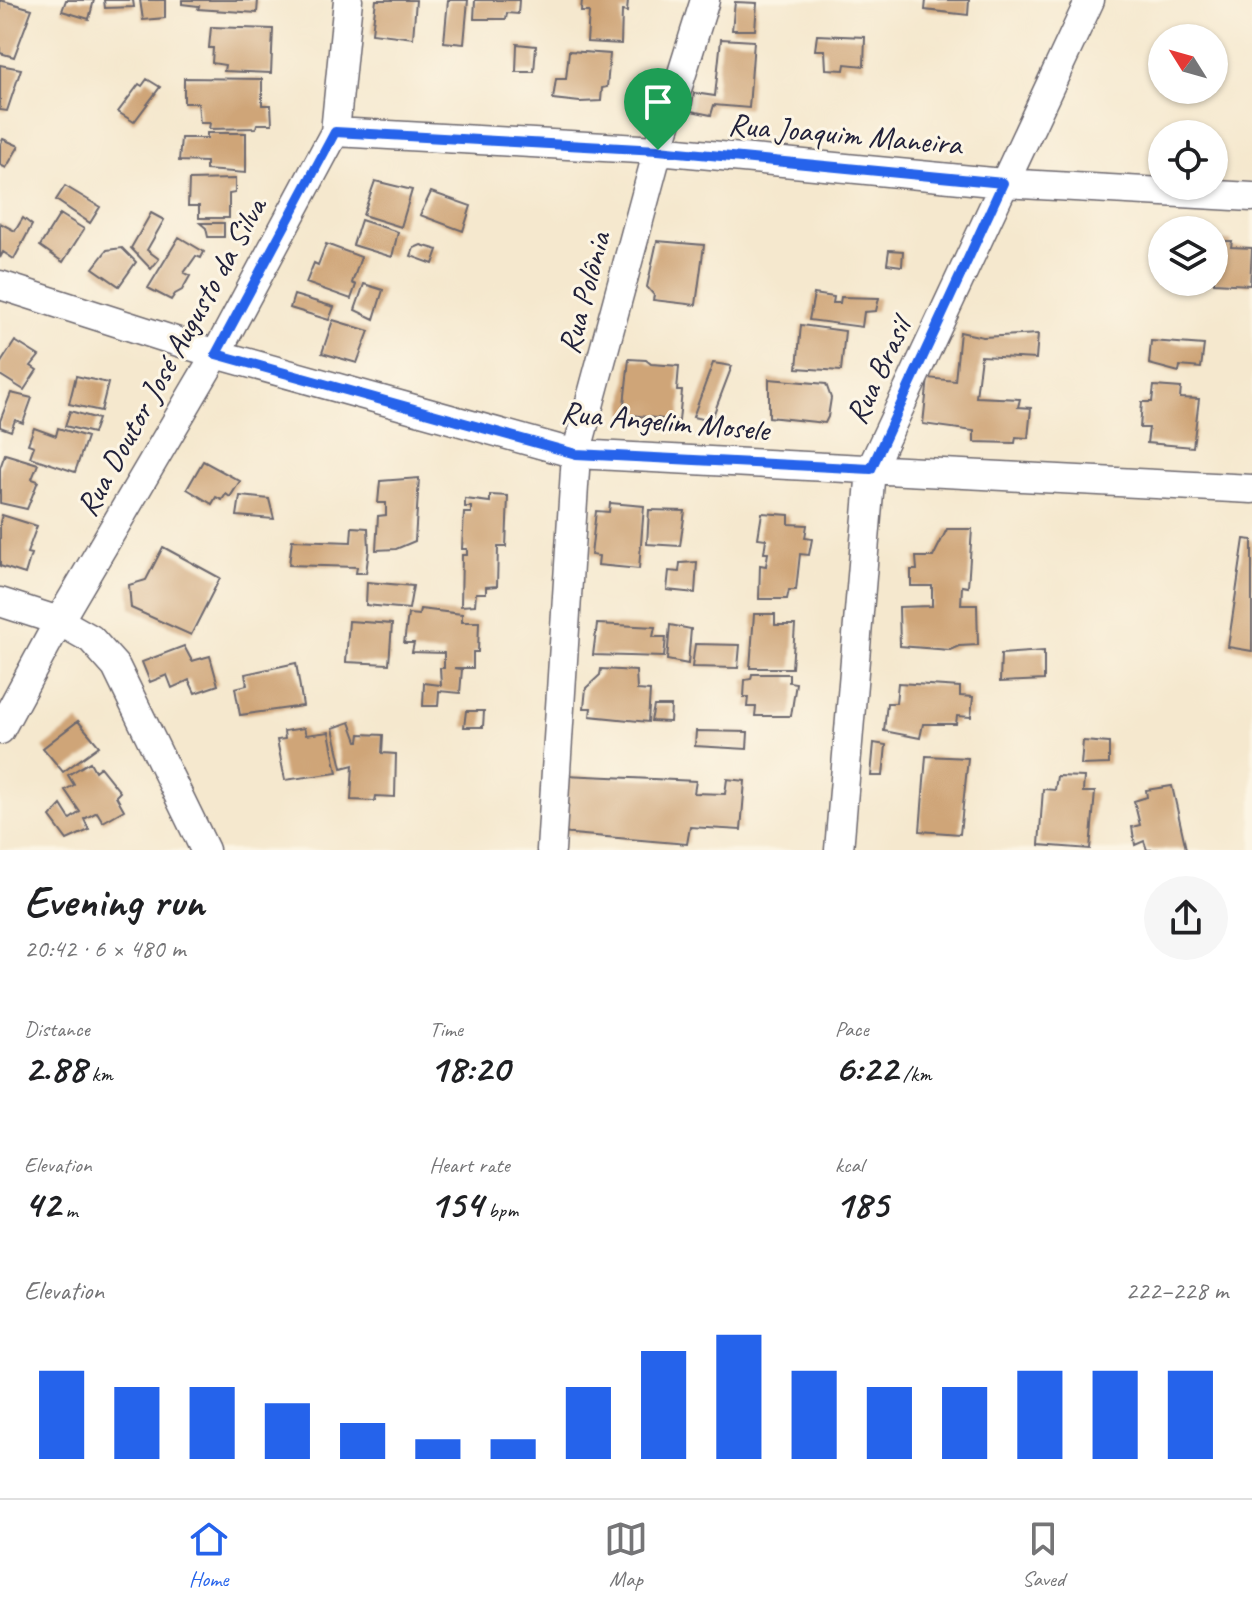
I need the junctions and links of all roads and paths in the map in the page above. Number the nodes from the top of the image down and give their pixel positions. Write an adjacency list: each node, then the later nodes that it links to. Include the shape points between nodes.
1 (348, 0): 4 (street, Rua Doutor José Augusto da Silva)
2 (705, 0): 5 (street, Rua Polônia)
3 (1090, 0): 6 (street, Rua Brasil)
4 (335, 132): 5 (street, Rua Joaquim Maneira); 9 (street, Rua Doutor José Augusto da Silva)
5 (658, 150): 6 (street, Rua Joaquim Maneira); 10 (street, Rua Polônia)
6 (1003, 183): 7 (street, Rua Joaquim Maneira); 11 (street, Rua Brasil)
7 (1252, 197)
8 (0, 285): 9 (street, Rua Angelim Mosele)
9 (216, 354): 10 (street, Rua Angelim Mosele); 14 (street, Rua Doutor José Augusto da Silva)
10 (576, 454): 11 (street, Rua Angelim Mosele); 17 (street, Rua Polônia)
11 (871, 469): 12 (street, Rua Angelim Mosele); 18 (street, Rua Brasil)
12 (1252, 489)
13 (0, 602): 14 (street)
14 (59, 621): 15 (street, Rua Doutor José Augusto da Silva); 16 (street, via 91,639 116,667)
15 (0, 730)
16 (205, 850)
17 (551, 850)
18 (839, 850)

